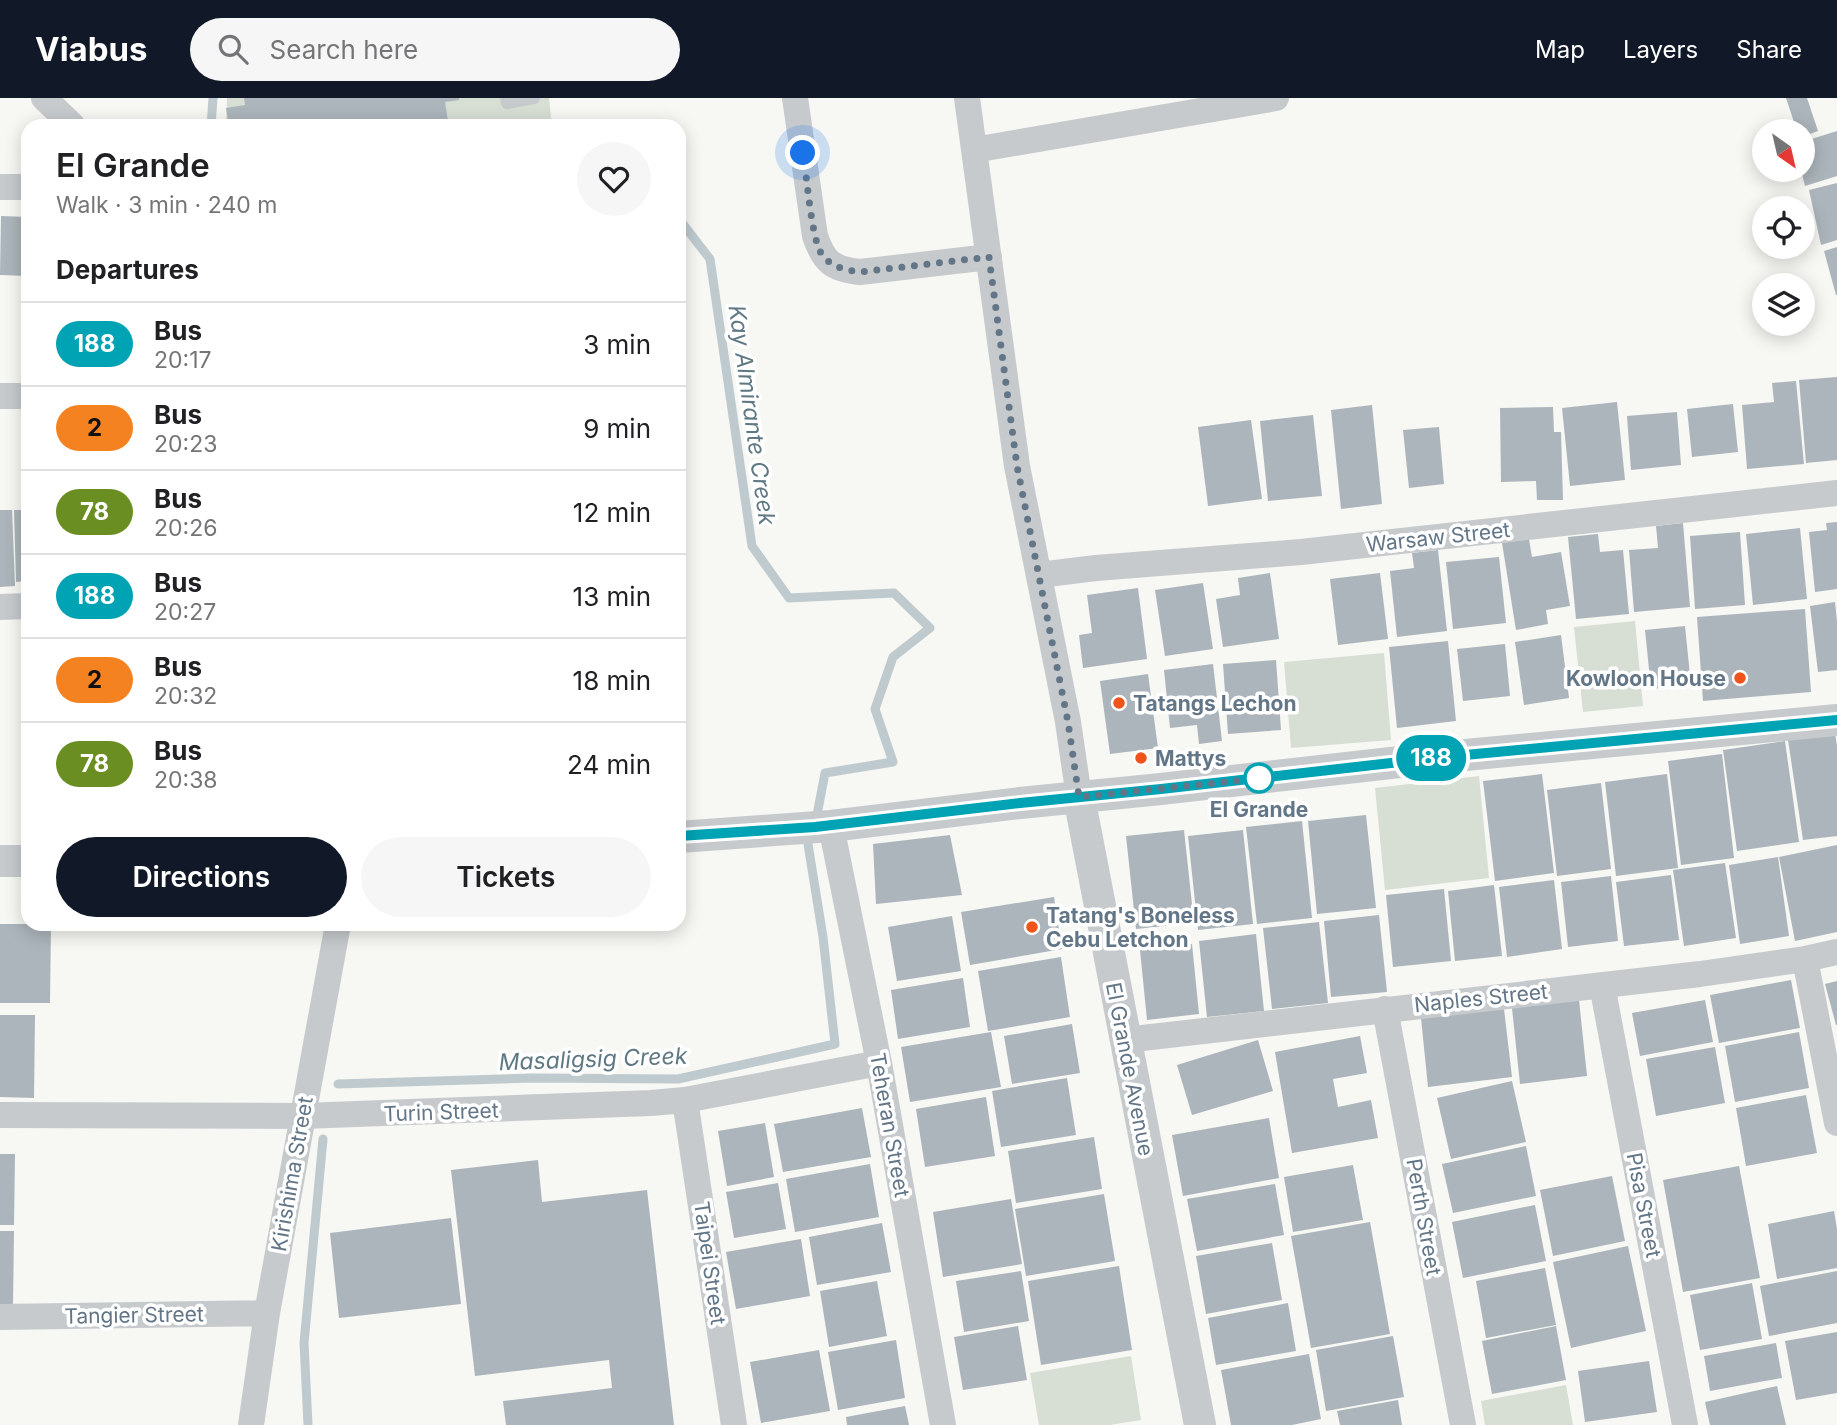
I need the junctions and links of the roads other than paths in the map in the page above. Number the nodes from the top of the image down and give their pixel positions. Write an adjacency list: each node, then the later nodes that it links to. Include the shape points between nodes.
1 (44, 98): 7 (street)
2 (506, 98): 3 (lane, via 507,103)
3 (534, 98)
4 (795, 98): 11 (street, via 815,236 830,263 860,272)
5 (967, 98): 8 (street, El Grande Avenue)
6 (1276, 98): 8 (street)
7 (66, 119)
8 (974, 150): 11 (street, El Grande Avenue)
9 (0, 187): 10 (street)
10 (21, 187)
11 (989, 257): 15 (street, El Grande Avenue, via 1017,466)
12 (0, 396): 13 (street)
13 (21, 396)
14 (1837, 493): 15 (street, Warsaw Street, via 1301,552)
15 (1039, 575): 19 (street, El Grande Avenue)
16 (21, 606): 17 (street)
17 (0, 607)
18 (1837, 720): 19 (street)
19 (1079, 797): 20 (street); 29 (street, El Grande Avenue)
20 (831, 825): 21 (street); 30 (street, Teheran Street)
21 (686, 835)
22 (0, 861): 23 (street)
23 (21, 861)
24 (337, 931): 33 (street, Kirishima Street)
25 (1837, 952): 26 (street, Naples Street)
26 (1805, 959): 27 (street, Naples Street); 34 (street)
27 (1602, 985): 28 (street, Naples Street); 42 (street, Pisa Street)
28 (1385, 1009): 29 (street, Naples Street); 41 (street, Perth Street)
29 (1125, 1040): 40 (street, El Grande Avenue)
30 (879, 1063): 31 (street, Turin Street); 39 (street, Teheran Street)
31 (685, 1100): 33 (street, Turin Street); 38 (street, Taipei Street)
32 (0, 1115): 33 (street, Turin Street)
33 (303, 1116): 35 (street, Kirishima Street)
34 (1837, 1123)
35 (267, 1313): 36 (street, Tangier Street); 37 (street, Kirishima Street)
36 (0, 1317)
37 (251, 1425)
38 (734, 1425)
39 (943, 1425)
40 (1200, 1425)
41 (1463, 1425)
42 (1685, 1425)

